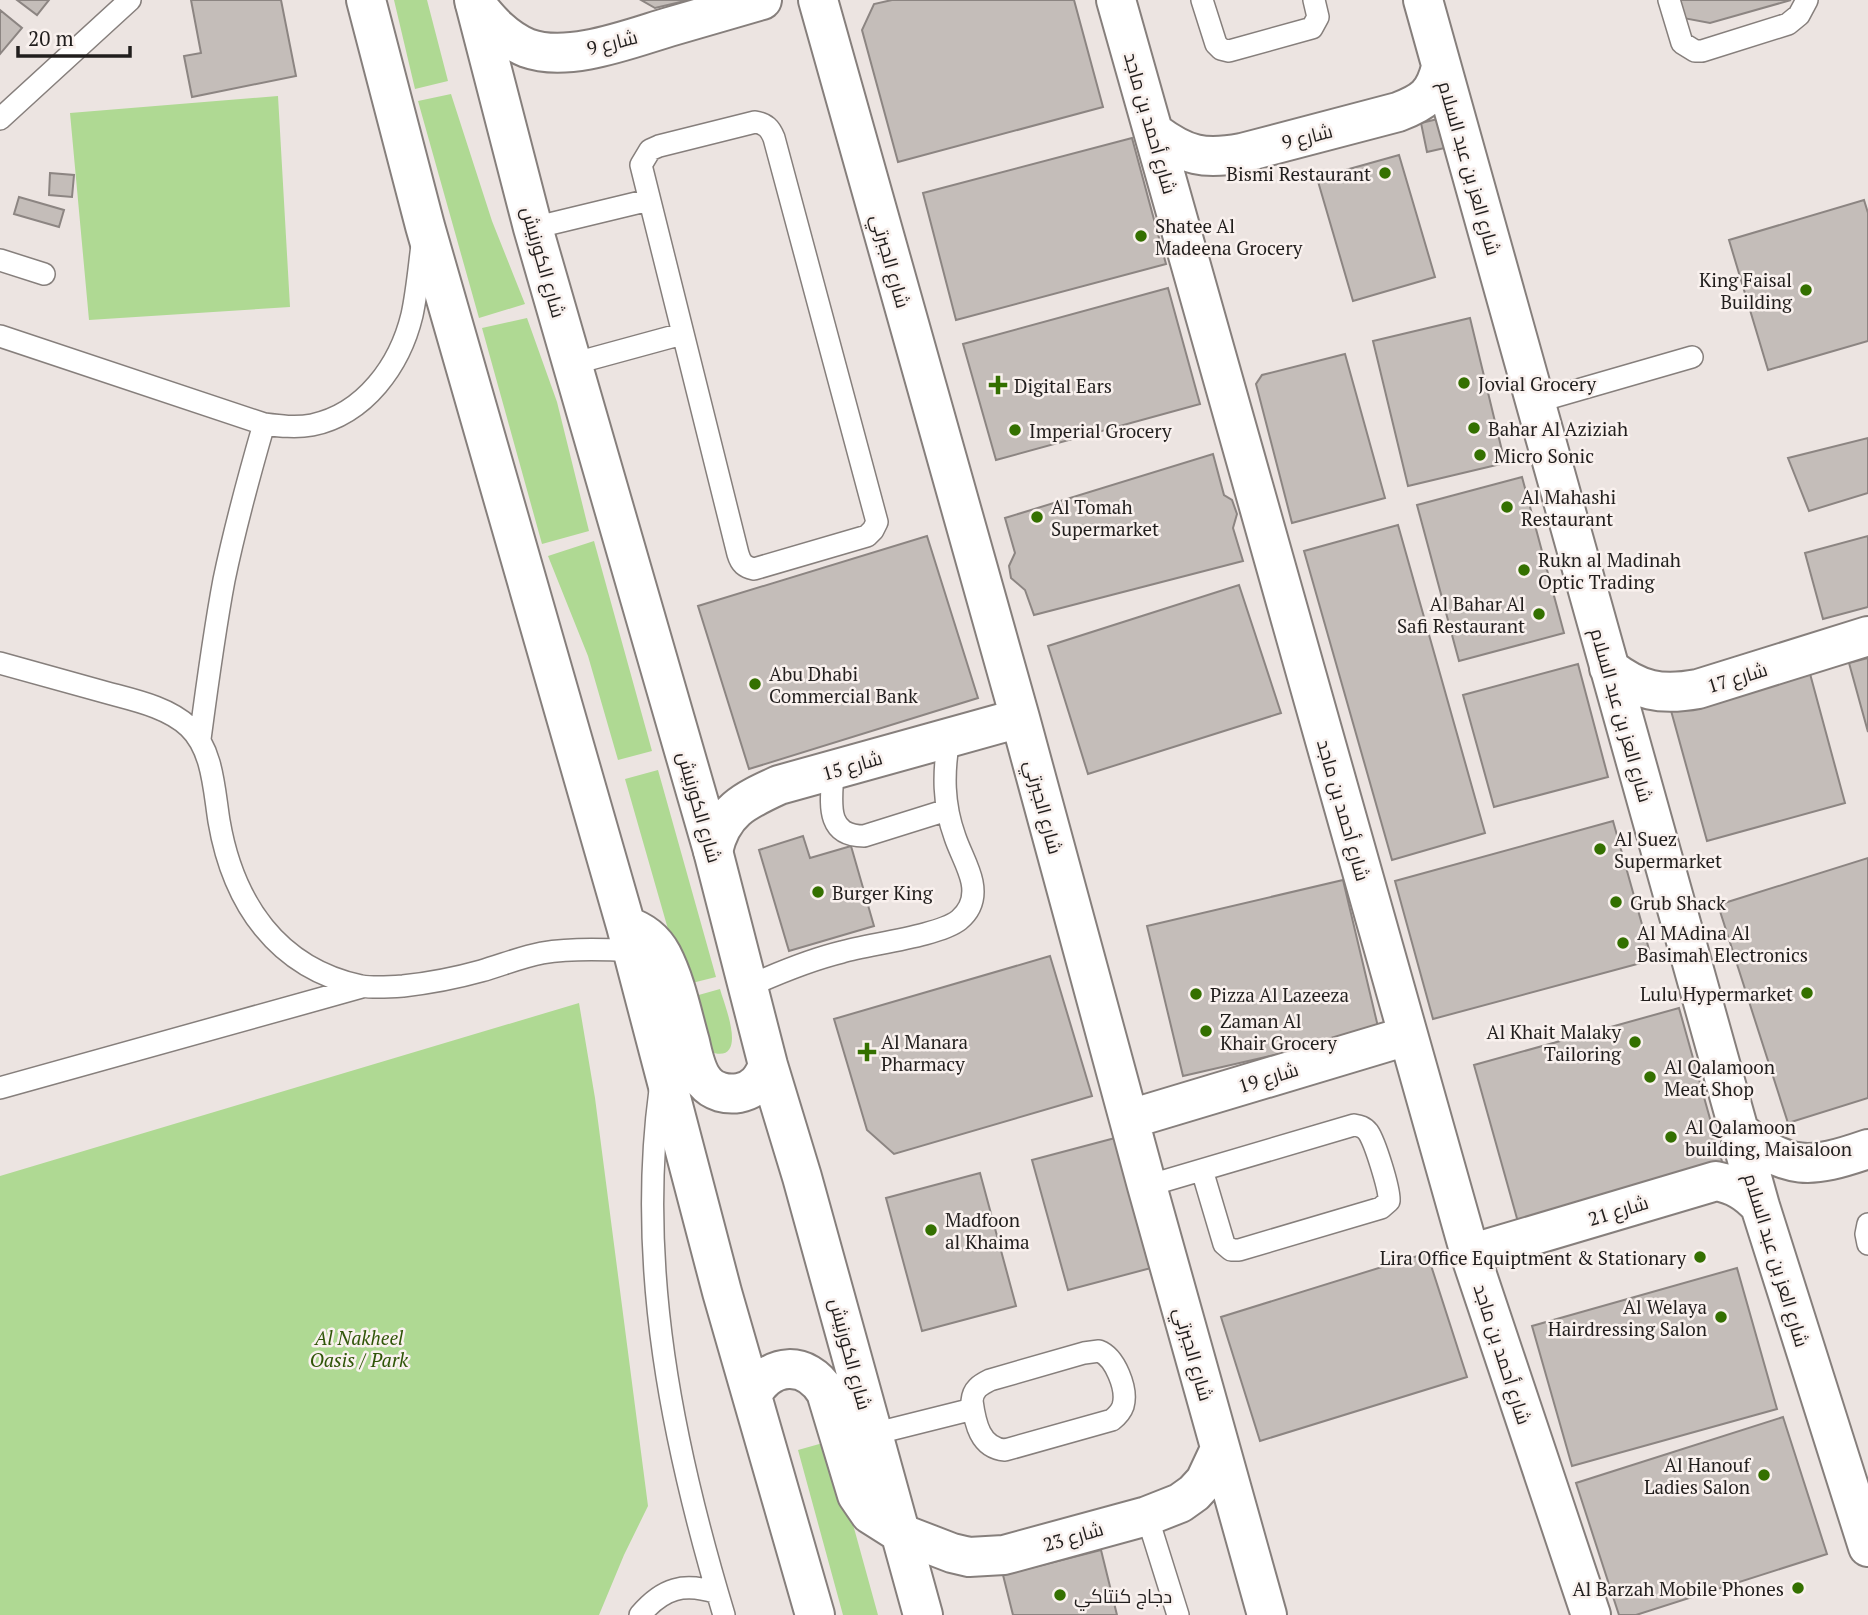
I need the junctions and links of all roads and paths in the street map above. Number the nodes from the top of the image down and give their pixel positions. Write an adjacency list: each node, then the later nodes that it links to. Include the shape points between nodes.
1 (130, 0): 13 (lane)
2 (366, 0): 16 (street)
3 (762, 0): 11 (street, شارع 9, via 608,45 553,53 509,38)
4 (818, 0): 29 (street, شارع الجبرتي)
5 (1116, 0): 14 (street, شارع أحمد بن ماجد)
6 (1202, 0): 7 (lane, via 1216,44 1229,51 1312,28 1318,17)
7 (1314, 0)
8 (1423, 0): 12 (street, شارع العز بن عبد السلام)
9 (1669, 0): 10 (lane, via 1682,43 1695,51 1788,23)
10 (1807, 0)
11 (474, 1): 17 (street, شارع الكورنيش)
12 (1441, 67): 14 (street, شارع 9, via 1428,97 1414,106 1242,153 1195,156); 24 (street, شارع العز بن عبد السلام)
13 (0, 119)
14 (1155, 133): 38 (street, شارع أحمد بن ماجد)
15 (649, 201): 17 (lane); 20 (lane); 20 (lane, via 641,165 650,150 745,123 764,124 771,130 875,513 873,530 754,569 741,562)
16 (425, 226): 25 (lane, via 412,316 389,370 370,393 329,420 309,425); 35 (street)
17 (533, 228): 23 (street, شارع الكورنيش)
18 (0, 261): 19 (lane)
19 (44, 274)
20 (682, 334): 23 (lane)
21 (0, 336): 25 (lane)
22 (1692, 357): 24 (lane)
23 (572, 364): 34 (street, شارع الكورنيش)
24 (1536, 402): 28 (street, شارع العز بن عبد السلام)
25 (264, 424): 31 (lane, via 224,580)
26 (1868, 636): 28 (street, شارع 17, via 1674,694 1650,691)
27 (0, 663): 31 (lane, via 154,708 175,716)
28 (1609, 668): 43 (street, شارع العز بن عبد السلام)
29 (1020, 718): 30 (street, شارع 15); 42 (street, شارع الجبرتي)
30 (949, 738): 32 (street, شارع 15); 33 (lane, via 944,785)
31 (200, 739): 36 (lane, via 208,757 226,850 255,916 290,954 336,979)
32 (832, 771): 33 (lane, via 831,815 843,832 853,836); 34 (street, شارع 15, via 779,785 744,802 723,823)
33 (947, 810): 37 (lane, via 974,895 958,921 943,929 820,958)
34 (713, 851): 37 (street, شارع الكورنيش)
35 (629, 938): 36 (lane, via 541,953 454,978); 39 (street, via 640,931 662,954 694,1059 706,1083 716,1091 742,1093 754,1087); 40 (street)
36 (364, 986): 41 (lane)
37 (747, 986): 39 (street, شارع الكورنيش)
38 (1407, 1036): 42 (street, شارع 19); 50 (street, شارع أحمد بن ماجد)
39 (768, 1065): 53 (street, شارع الكورنيش)
40 (663, 1071): 51 (street); 59 (lane, via 653,1172 658,1308 678,1441)
41 (0, 1088)
42 (1130, 1119): 46 (street, شارع الجبرتي)
43 (1739, 1131): 44 (street, via 1782,1160 1806,1164 1831,1162); 47 (street, شارع العز بن عبد السلام)
44 (1868, 1149)
45 (1202, 1170): 45 (lane, via 1347,1126 1361,1126 1370,1134 1390,1201 1381,1208 1231,1250 1224,1244); 46 (lane)
46 (1147, 1186): 54 (street, شارع الجبرتي)
47 (1760, 1206): 50 (street, شارع 21, via 1748,1193 1716,1181); 55 (street, شارع العز بن عبد السلام)
48 (1868, 1224): 49 (lane)
49 (1868, 1244)
50 (1470, 1254): 66 (street, شارع أحمد بن ماجد)
51 (752, 1395): 57 (street, شارع 23, via 766,1376 777,1371 800,1370 820,1382 857,1495 870,1514); 62 (street)
52 (973, 1409): 52 (lane, via 983,1439 1005,1450 1105,1424 1119,1414 1124,1398 1115,1364 1099,1351 990,1380 975,1390); 53 (lane)
53 (873, 1434): 57 (street, شارع الكورنيش)
54 (1220, 1449): 56 (street, شارع 23, via 1206,1481 1194,1493); 65 (street, شارع الجبرتي)
55 (1854, 1465): 58 (street, شارع العز بن عبد السلام)
56 (1147, 1516): 57 (street, شارع 23, via 987,1557 952,1553); 64 (lane)
57 (900, 1533): 63 (street, شارع الكورنيش)
58 (1868, 1546)
59 (718, 1593): 60 (lane, via 697,1586 676,1589 656,1599); 61 (lane)
60 (640, 1615)
61 (724, 1615)
62 (815, 1615)
63 (923, 1615)
64 (1178, 1615)
65 (1267, 1615)
66 (1591, 1615)

